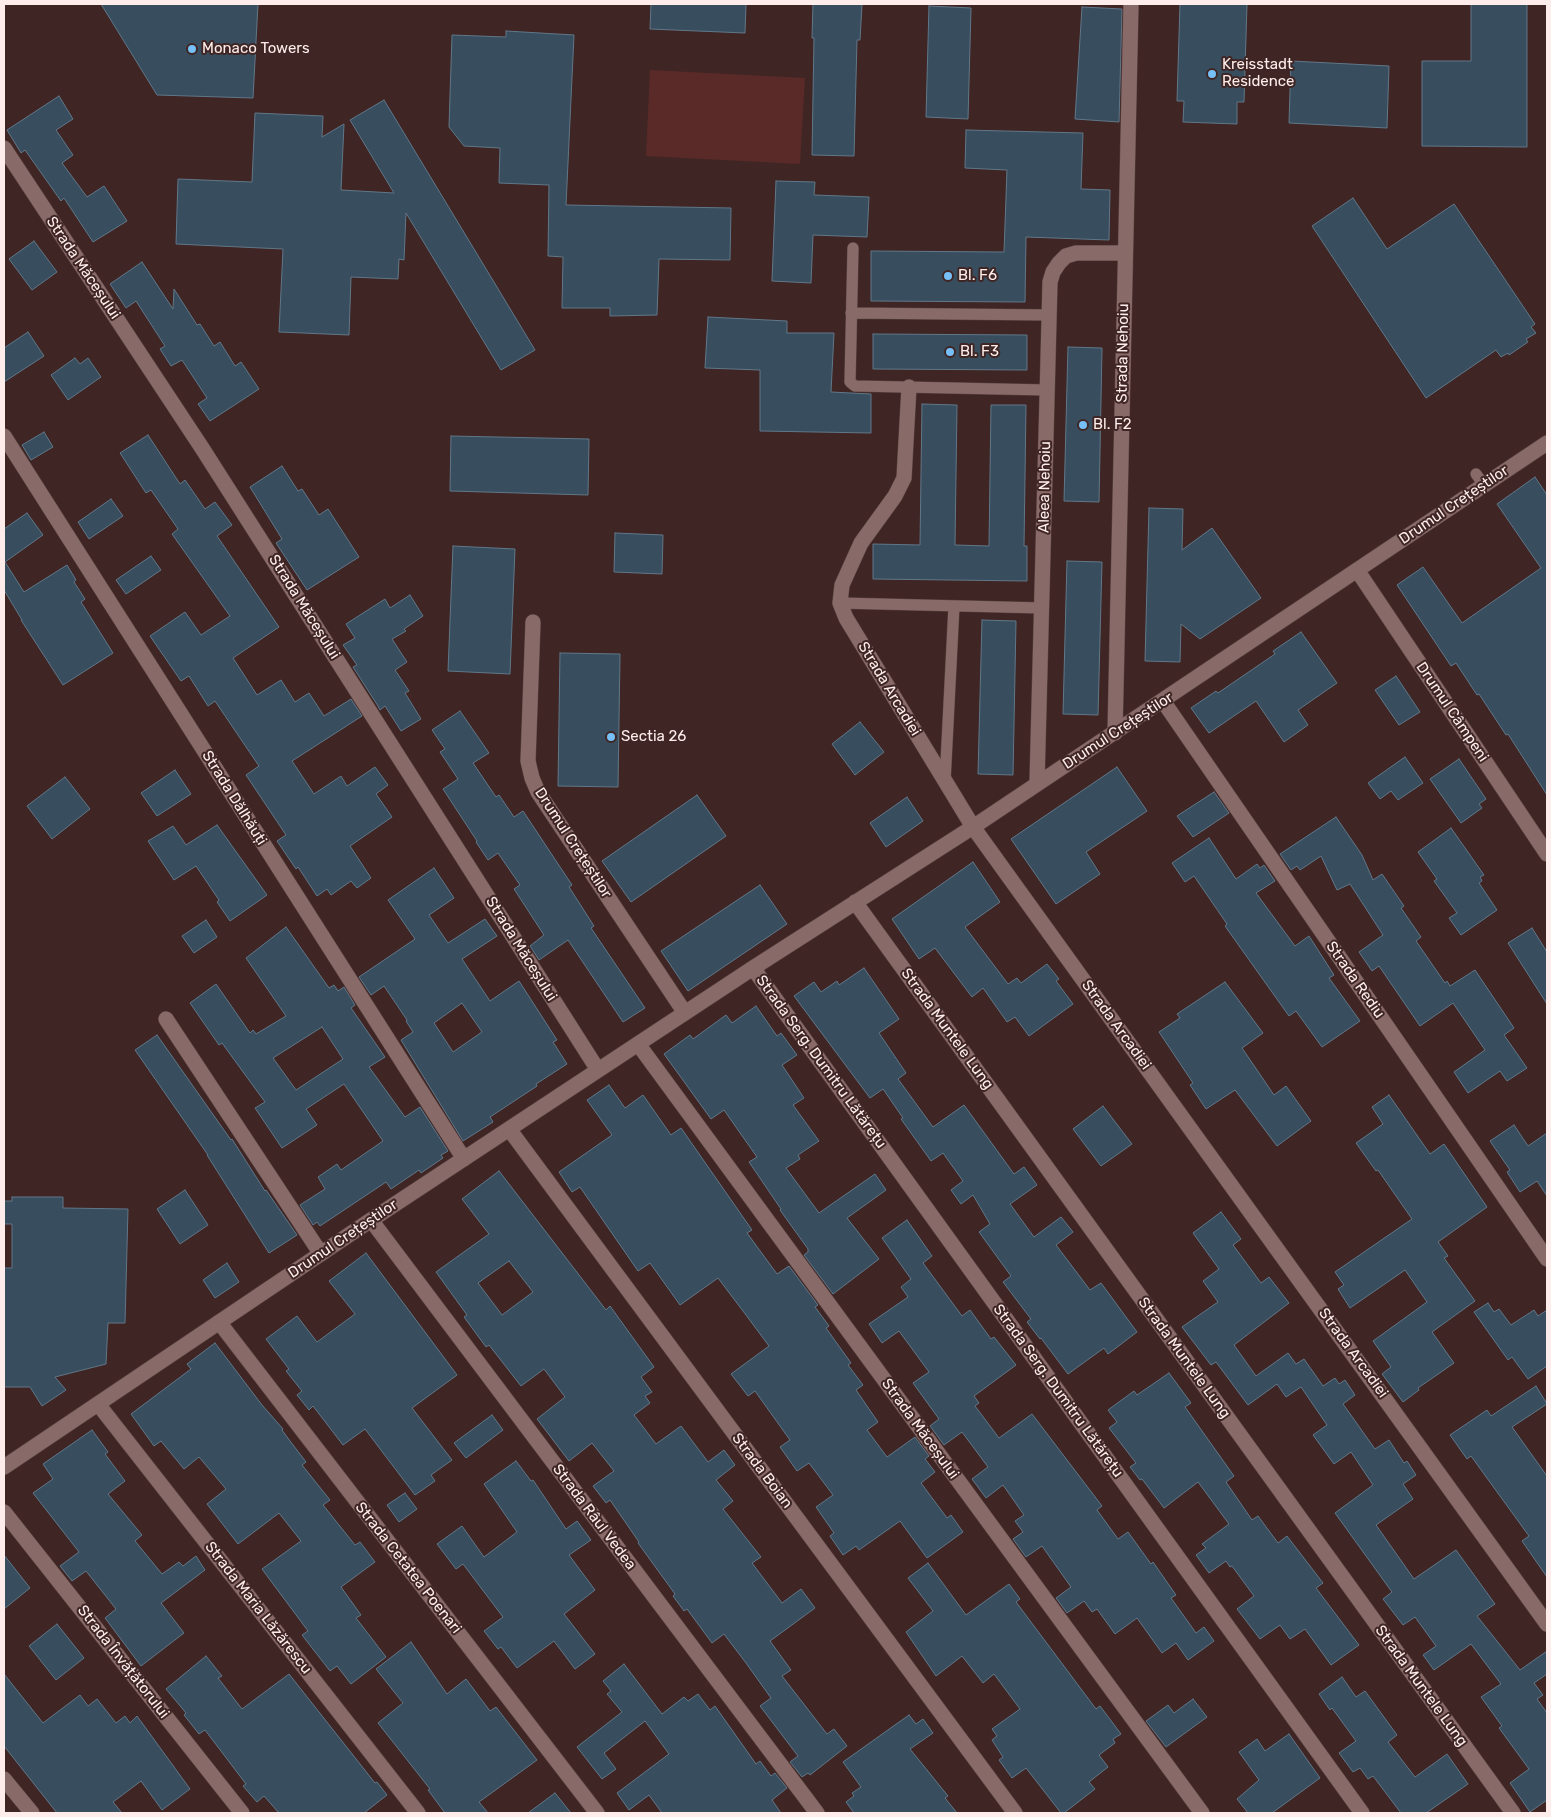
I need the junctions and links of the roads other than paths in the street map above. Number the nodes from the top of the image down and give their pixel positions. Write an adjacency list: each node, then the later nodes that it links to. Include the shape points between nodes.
1 (1131, 4): 4 (street, Strada Nehoiu)
2 (4, 148): 27 (street, Strada Măceșului, via 202,448)
3 (853, 248): 5 (lane)
4 (1125, 253): 6 (street, Aleea Nehoiu, via 1066,256 1053,272 1050,282); 17 (street, Strada Nehoiu)
5 (852, 313): 6 (lane); 7 (lane, via 850,382 855,386)
6 (1049, 315): 8 (street, Aleea Nehoiu)
7 (909, 387): 8 (lane); 12 (street, via 904,478 861,543 842,585)
8 (1047, 390): 14 (street, Aleea Nehoiu)
9 (4, 436): 29 (street, Strada Dălhăuți)
10 (1547, 443): 11 (street, Drumul Crețeștilor, via 1480,480)
11 (1357, 570): 16 (street, Drumul Crețeștilor); 21 (street, Drumul Câmpeni)
12 (840, 603): 13 (lane); 18 (street, Strada Arcadiei)
13 (954, 606): 14 (lane); 18 (lane)
14 (1042, 608): 19 (street, Aleea Nehoiu)
15 (533, 622): 24 (street, Drumul Crețeștilor, via 528,761 532,778 538,792)
16 (1163, 701): 17 (street, Drumul Crețeștilor); 32 (street, Strada Rediu)
17 (1115, 732): 19 (street, Drumul Crețeștilor)
18 (946, 782): 20 (street, Strada Arcadiei)
19 (1037, 784): 20 (street, Drumul Crețeștilor)
20 (973, 827): 22 (street, Drumul Crețeștilor); 37 (street, Strada Arcadiei)
21 (1547, 854)
22 (855, 902): 23 (street, Drumul Crețeștilor); 47 (street, Strada Muntele Lung)
23 (753, 968): 24 (street, Drumul Crețeștilor); 46 (street, Strada Serg. Dumitru Lătărețu)
24 (685, 1013): 26 (street, Drumul Crețeștilor)
25 (166, 1019): 31 (street)
26 (638, 1044): 27 (street, Drumul Crețeștilor); 45 (street, Strada Măceșului)
27 (598, 1070): 28 (street, Drumul Crețeștilor)
28 (509, 1129): 29 (street, Drumul Crețeștilor); 44 (street, Strada Boian)
29 (464, 1159): 30 (street, Drumul Crețeștilor)
30 (371, 1220): 31 (street, Drumul Crețeștilor); 43 (street, Strada Râul Vedea)
31 (321, 1254): 33 (street, Drumul Crețeștilor)
32 (1547, 1259)
33 (219, 1322): 34 (street, Drumul Crețeștilor); 42 (street, Strada Cetatea Poenari)
34 (98, 1404): 35 (street, Drumul Crețeștilor); 41 (street, Strada Maria Lăzărescu)
35 (4, 1467)
36 (4, 1512): 40 (street, Strada Învățătorului)
37 (1547, 1623)
38 (4, 1778): 39 (street)
39 (32, 1813)
40 (242, 1813)
41 (418, 1813)
42 (597, 1813)
43 (817, 1813)
44 (1015, 1813)
45 (1202, 1813)
46 (1362, 1813)
47 (1513, 1813)

